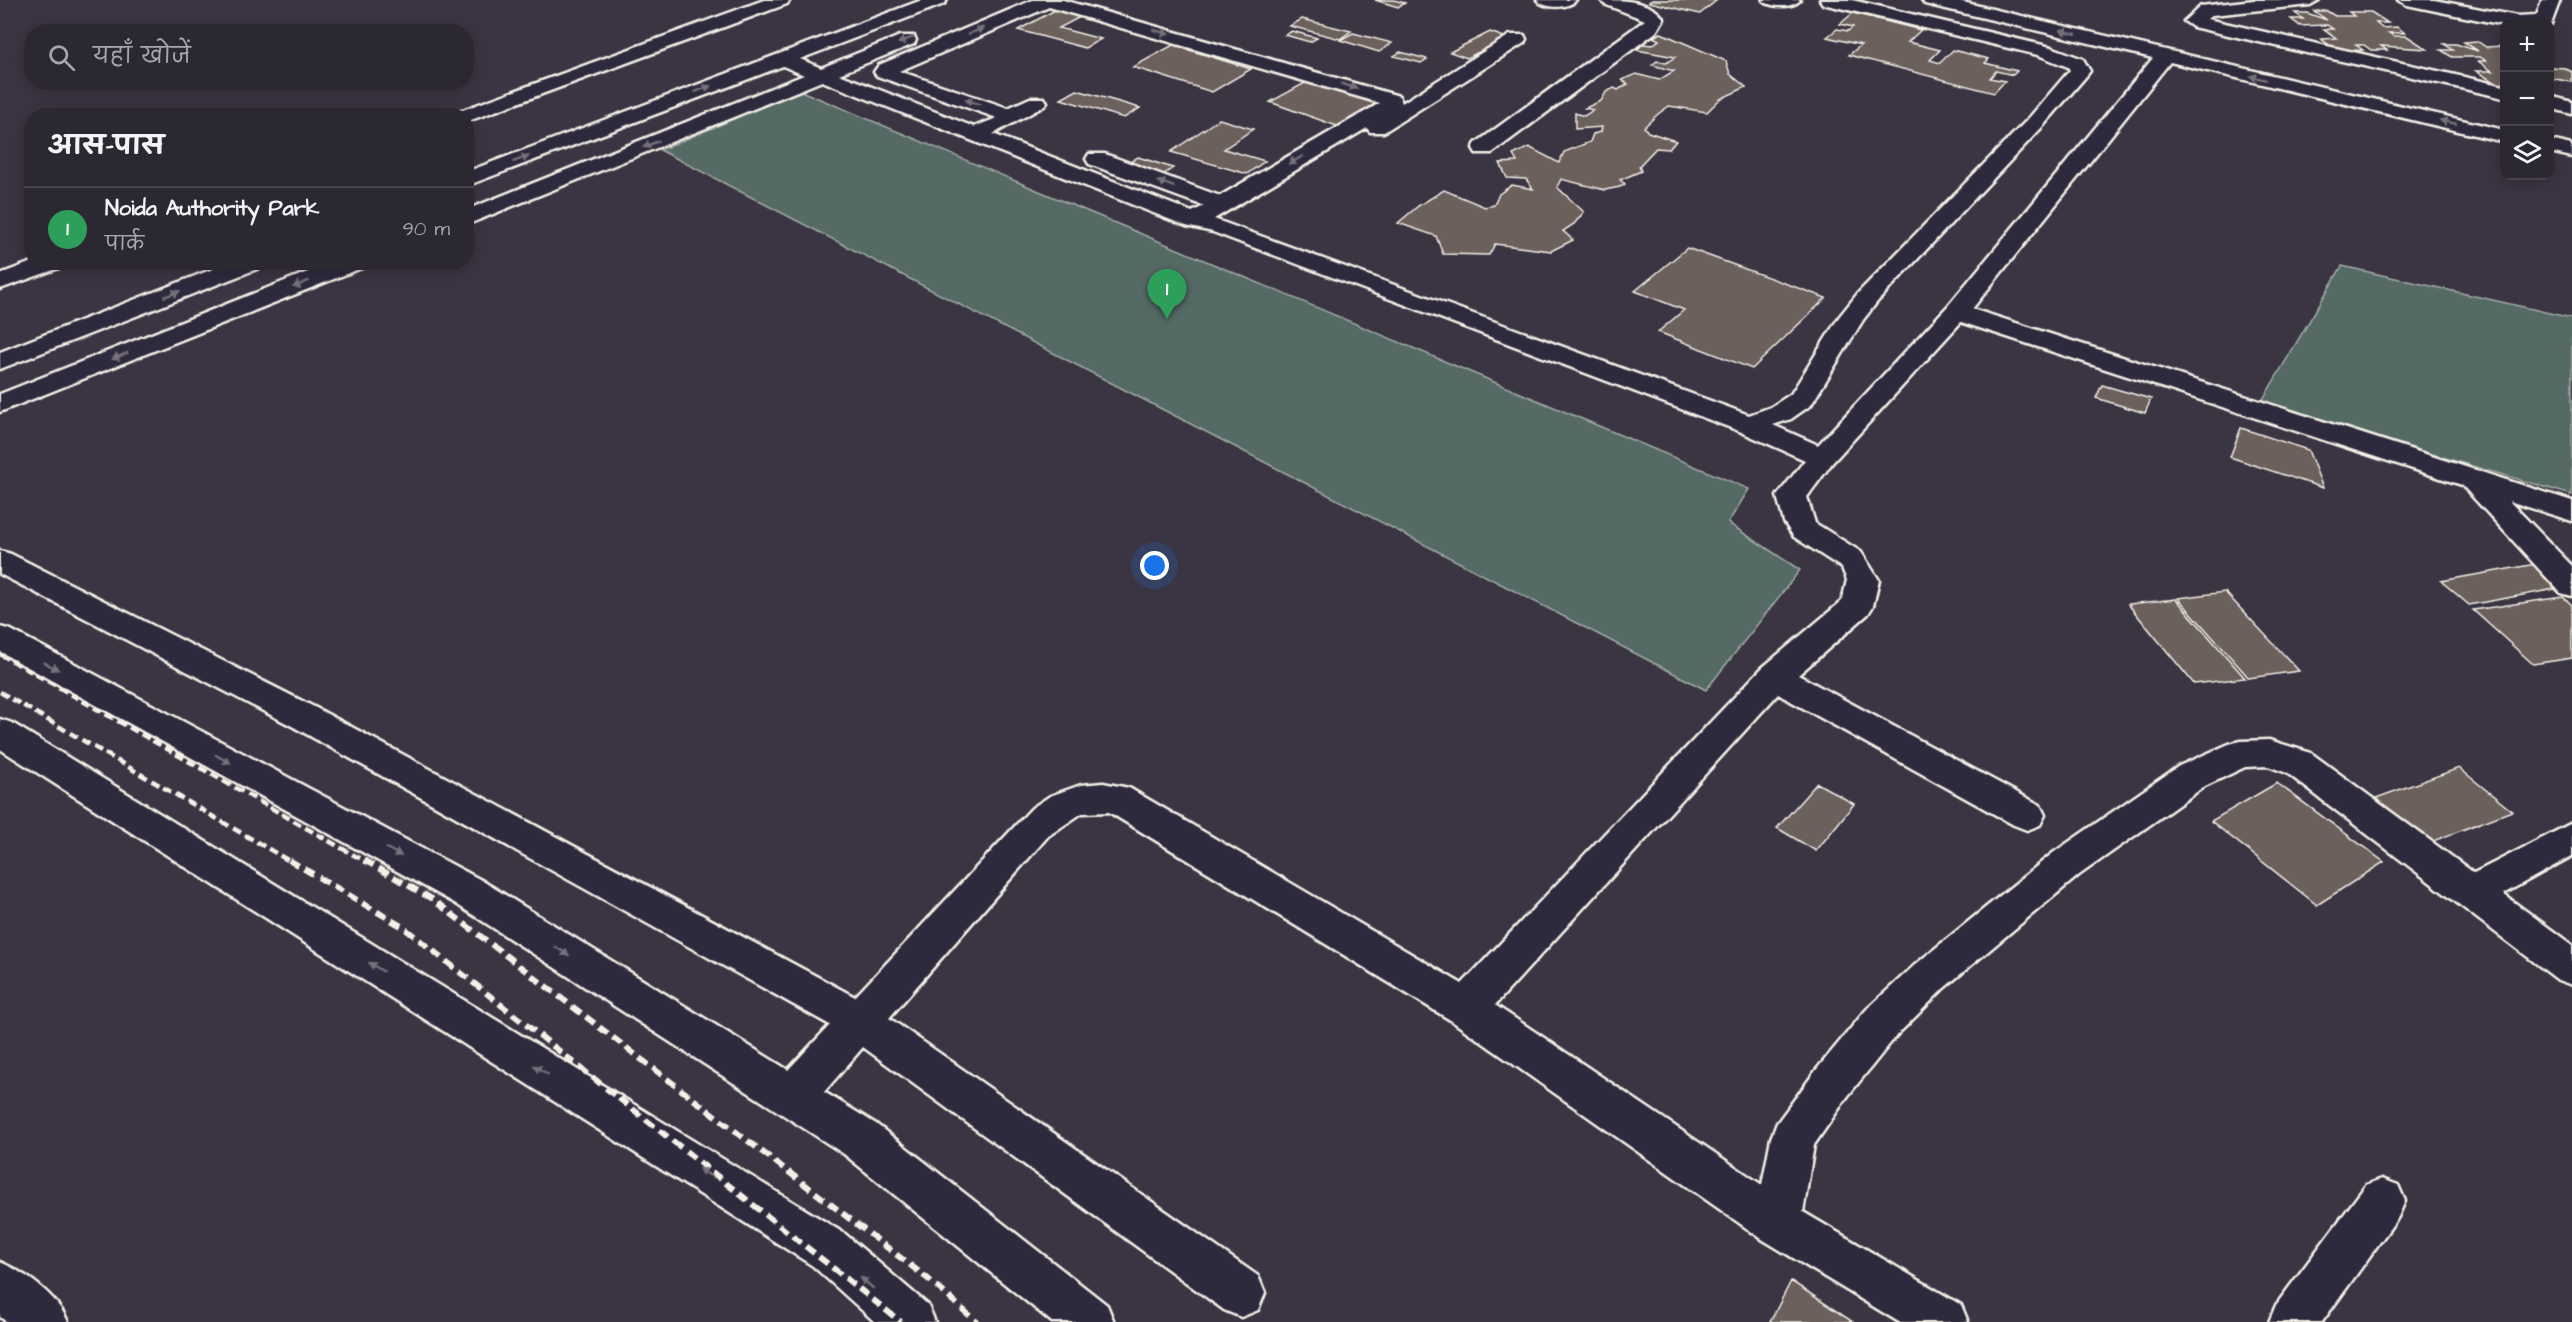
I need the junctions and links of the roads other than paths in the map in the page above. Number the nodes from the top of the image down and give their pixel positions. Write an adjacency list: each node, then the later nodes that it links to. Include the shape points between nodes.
1 (781, 0): 31 (street)
2 (938, 0): 25 (street)
3 (1546, 0): 4 (street)
4 (1567, 0)
5 (1610, 0): 36 (street, via 1655,19 1649,28)
6 (1772, 0): 7 (street)
7 (1791, 0)
8 (1829, 0): 23 (street)
9 (1931, 0): 16 (street)
10 (2008, 0): 24 (street)
11 (2310, 0): 27 (street, via 2207,10 2193,21)
12 (2407, 0): 17 (street)
13 (2552, 0): 15 (street)
14 (2388, 5): 18 (street)
15 (2546, 18)
16 (2013, 19): 23 (street); 24 (street, one-way to 16)
17 (2500, 19)
18 (2412, 20)
19 (2500, 25): 20 (street)
20 (2470, 30)
21 (928, 31): 26 (street, one-way to 26)
22 (1517, 39): 41 (street)
23 (1990, 40): 49 (street, via 2066,58 2080,70 2036,122 1868,297 1801,399 1781,413)
24 (2171, 48): 34 (street, one-way to 24); 46 (street)
25 (782, 58): 26 (street); 39 (street, one-way to 25)
26 (822, 75): 33 (street); 40 (street, one-way to 40)
27 (2500, 91)
28 (1037, 102): 32 (street)
29 (2554, 103): 30 (street)
30 (2572, 108)
31 (474, 112)
32 (1009, 115): 33 (street, via 1006,121); 41 (street, one-way to 41, via 884,72 1039,4 1050,3 1392,100 1392,104)
33 (974, 135): 38 (street)
34 (2500, 135)
35 (2554, 147): 37 (street)
36 (1484, 148)
37 (2572, 151)
38 (1063, 170): 41 (street, via 1194,221); 41 (street, one-way to 38, via 1089,156)
39 (474, 177)
40 (474, 215)
41 (1220, 216): 49 (street)
42 (32, 270): 45 (street)
43 (233, 270): 47 (street, one-way to 43)
44 (336, 270): 48 (street, one-way to 48)
45 (0, 282)
46 (1956, 312): 50 (street); 51 (street)
47 (0, 361)
48 (0, 404)
49 (1749, 426): 50 (street)
50 (1822, 457): 56 (street, via 1792,496 1795,518 1810,537 1850,558 1863,580 1857,606)
51 (2471, 478): 52 (street); 54 (street)
52 (2572, 511)
53 (0, 561): 63 (street, via 304,717)
54 (2572, 585)
55 (0, 638): 64 (street, one-way to 64, via 467,891)
56 (1774, 677): 58 (street); 62 (street)
57 (0, 732): 70 (street, one-way to 57, via 828,1250)
58 (2027, 815)
59 (2572, 838): 60 (street)
60 (2472, 893): 61 (street); 66 (street, via 2299,763 2270,753 2241,754 2192,776 2066,864 1930,976 1881,1023 1793,1138)
61 (2572, 968)
62 (1466, 1008): 63 (street, via 1142,812 1116,798 1090,795 1059,807 1035,826); 66 (street)
63 (860, 1021): 64 (street); 68 (street)
64 (792, 1097): 71 (street, via 860,1139)
65 (2382, 1201): 73 (street)
66 (1778, 1223): 72 (street)
67 (0, 1286): 69 (street)
68 (1240, 1293)
69 (44, 1322)
70 (911, 1322)
71 (1090, 1322)
72 (1944, 1322)
73 (2293, 1322)

